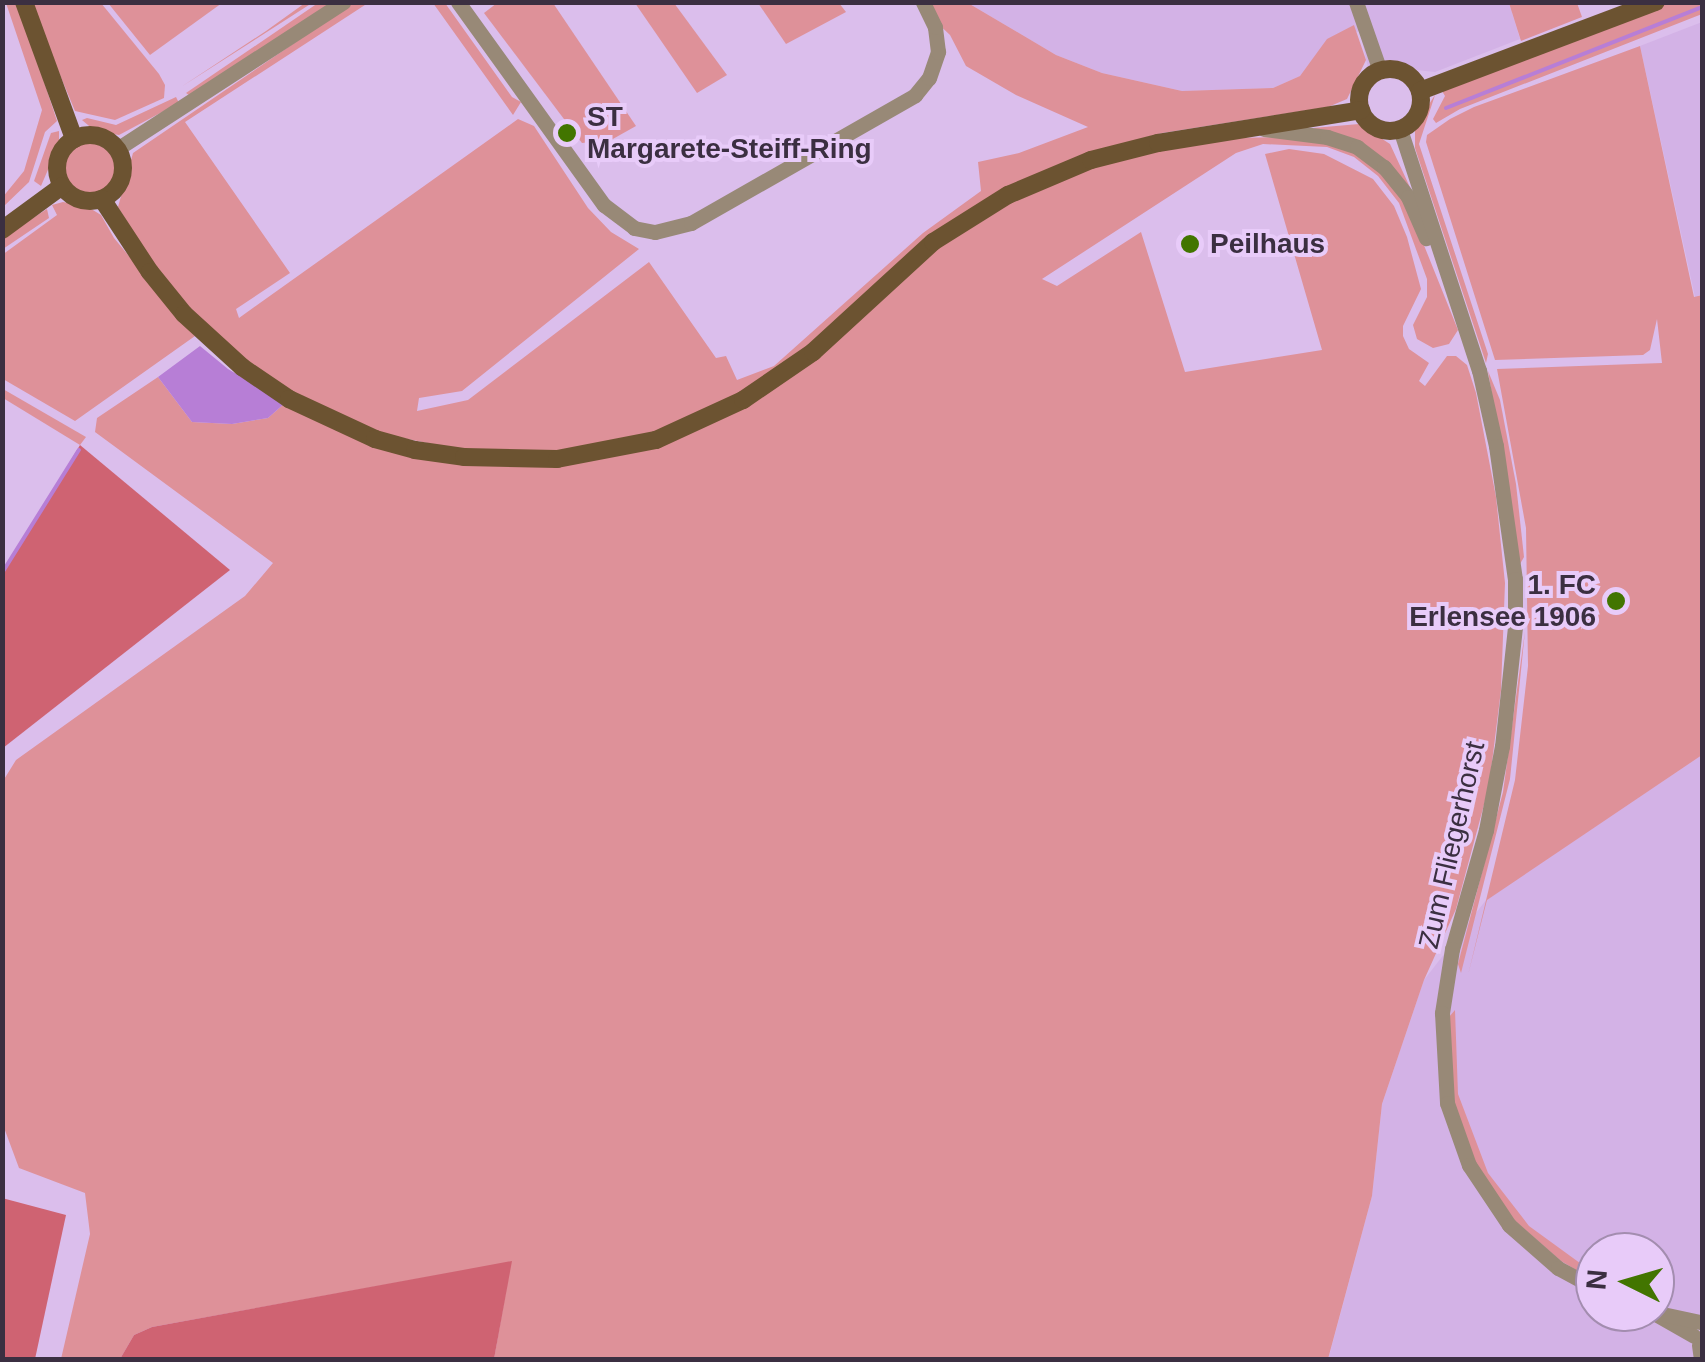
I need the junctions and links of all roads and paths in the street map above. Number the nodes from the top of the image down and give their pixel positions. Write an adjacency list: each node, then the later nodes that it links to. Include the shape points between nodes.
1 (24, 2): 12 (main road)
2 (344, 2): 13 (street)
3 (458, 2): 4 (street, via 604,205 634,228 656,232 692,223 915,95 938,52)
4 (923, 2)
5 (1356, 2): 7 (street)
6 (1656, 2): 8 (main road)
7 (1380, 71): 8 (main road, via 1400,70); 9 (main road, via 1361,91)
8 (1420, 91): 11 (main road, via 1420,110)
9 (1361, 110): 10 (main road); 11 (main road, via 1381,129)
10 (1256, 128): 15 (main road, via 1091,160 1008,195 933,242 813,352 743,400 656,440 557,459 416,450 374,439 289,399 184,314); 17 (street, via 1326,137 1384,167 1408,197)
11 (1400, 129): 17 (street, Zum Fliegerhorst)
12 (74, 139): 13 (main road, via 102,137); 14 (main road, via 56,165)
13 (117, 150): 15 (main road, via 122,178)
14 (62, 186): 15 (main road, via 80,200); 16 (main road)
15 (102, 199)
16 (2, 230)
17 (1452, 286): 18 (street, Zum Fliegerhorst, via 1496,446 1515,598 1502,746 1447,977 1442,1069 1456,1134 1489,1200 1535,1251)
18 (1575, 1276)
19 (1675, 1325): 20 (street)
20 (1700, 1339)

